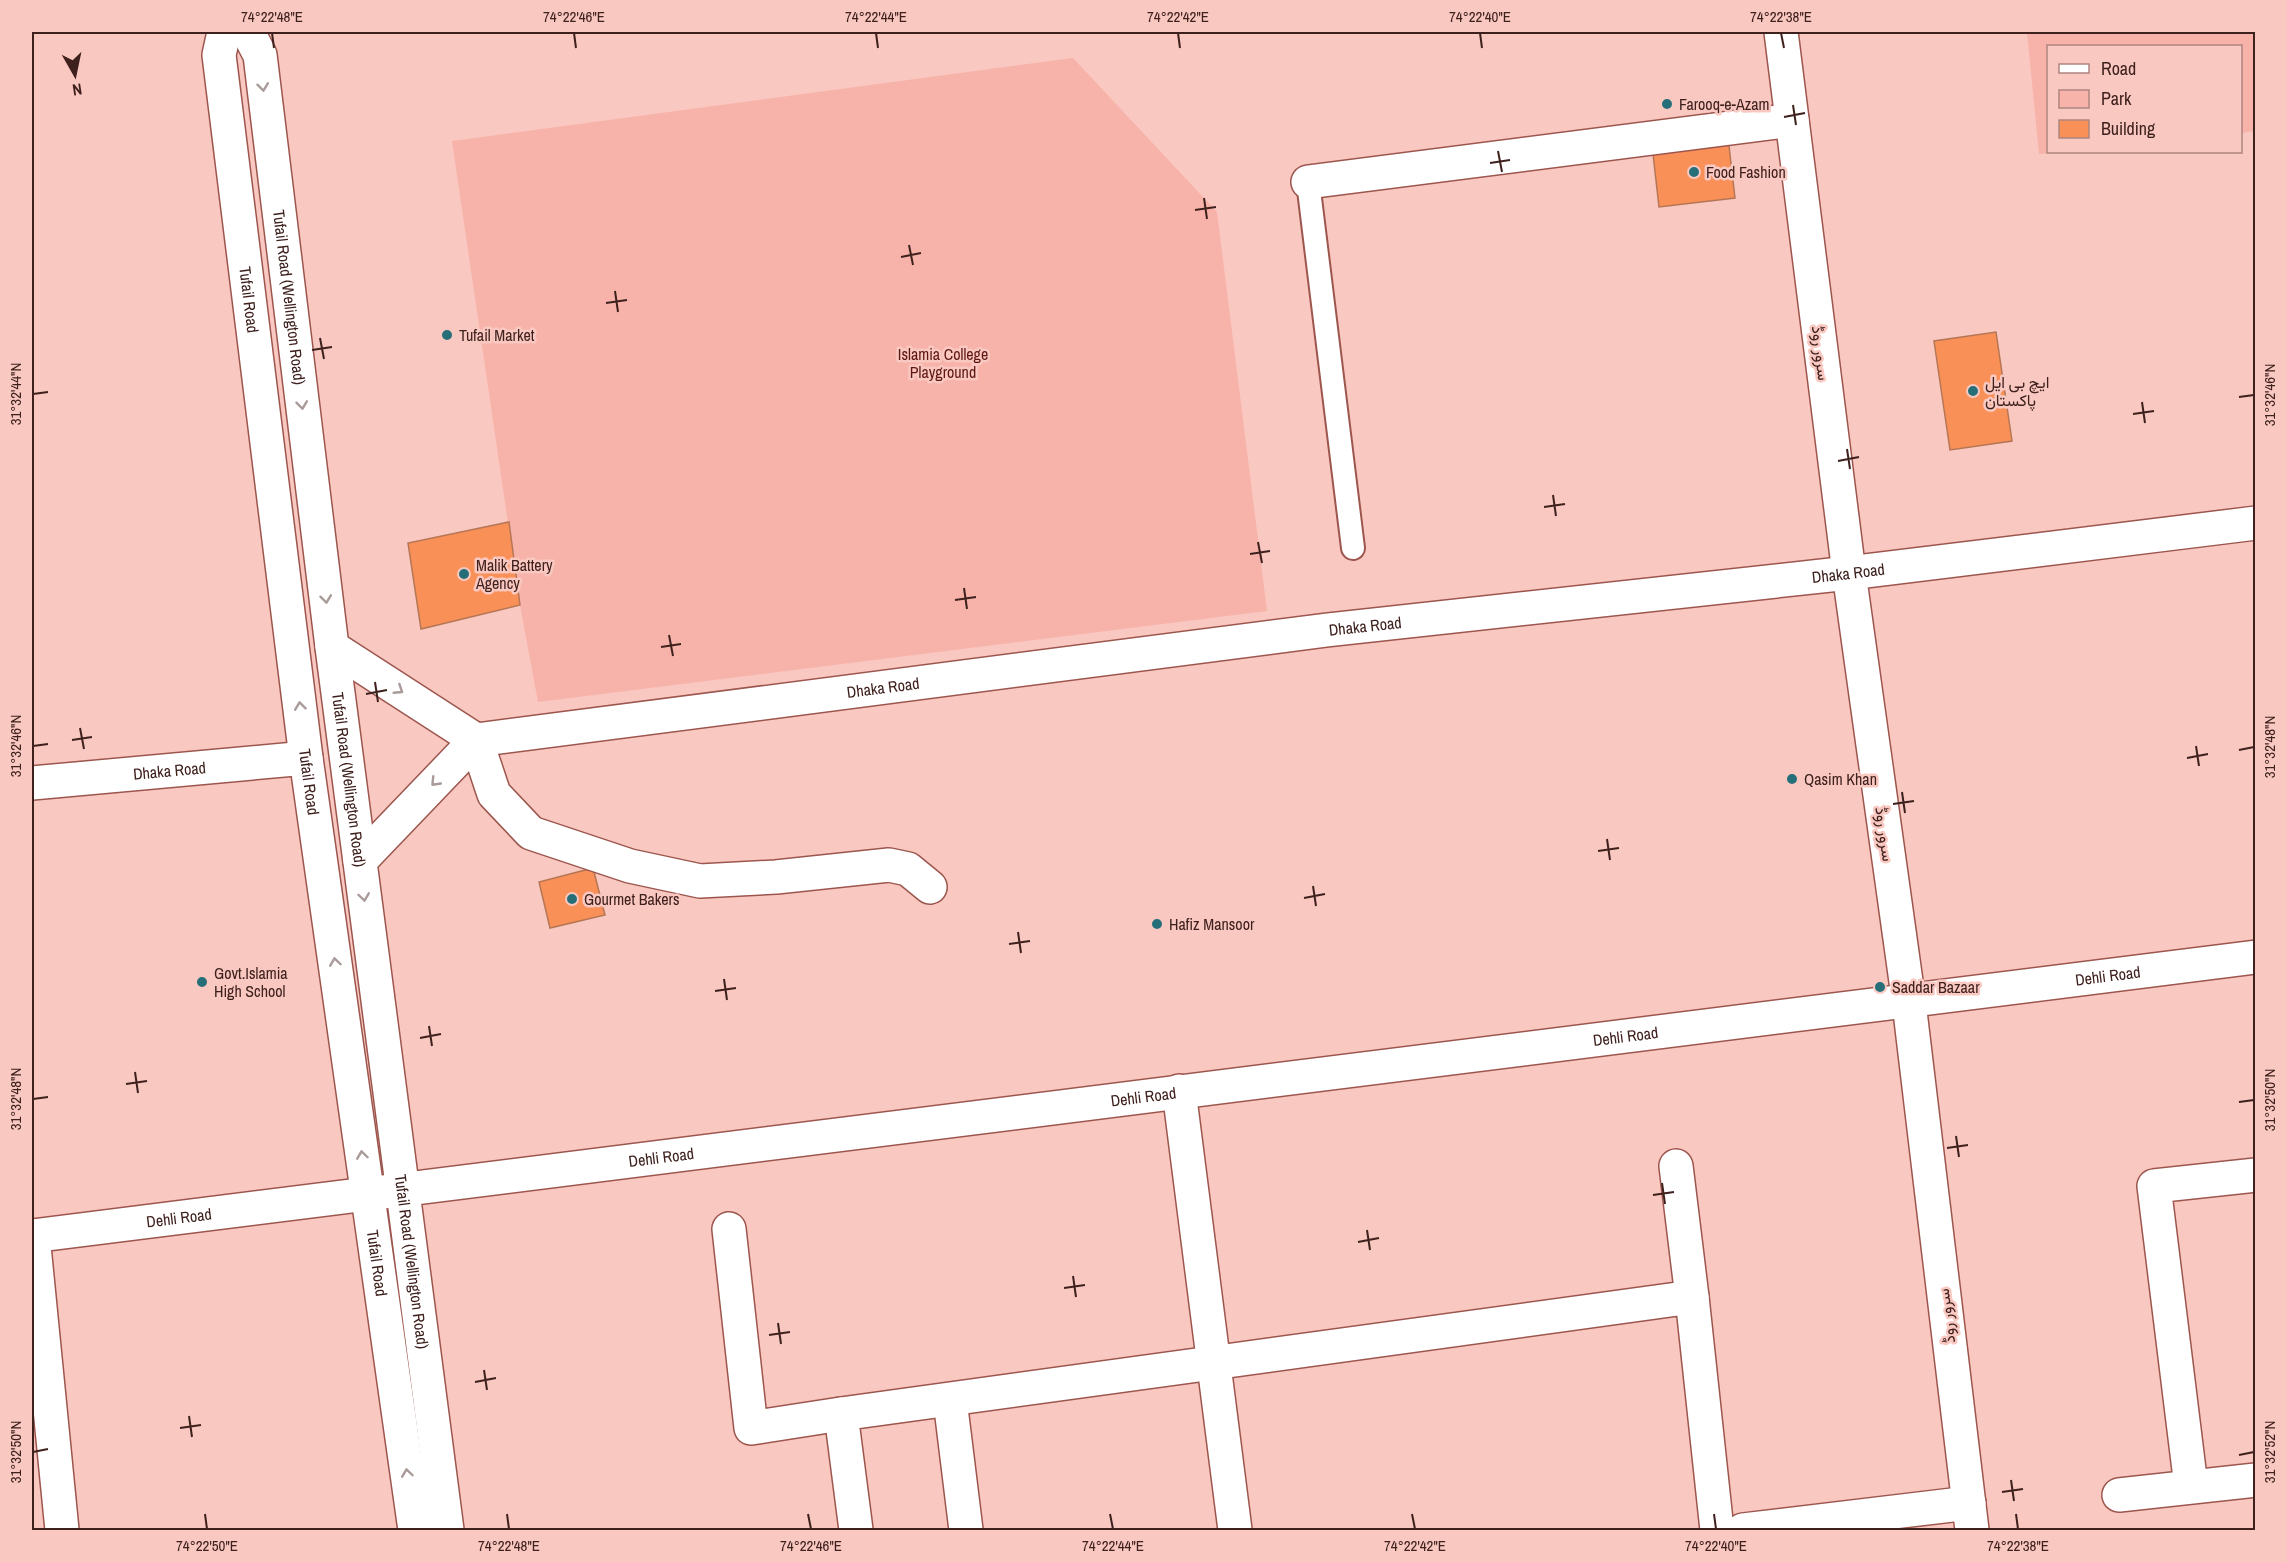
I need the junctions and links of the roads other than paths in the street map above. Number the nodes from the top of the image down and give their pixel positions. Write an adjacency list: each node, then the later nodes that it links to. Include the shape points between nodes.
1 (224, 32): 11 (street, Tufail Road, one-way to 1, via 219,55)
2 (248, 32): 9 (street, Tufail Road (Wellington Road), one-way to 9, via 260,55)
3 (1781, 32): 4 (street, سرور روڈ)
4 (1791, 120): 5 (street); 8 (street, سرور روڈ)
5 (1308, 182): 7 (lane)
6 (2256, 524): 8 (street, Dhaka Road)
7 (1353, 548)
8 (1849, 573): 10 (street, Dhaka Road, via 1327,630); 16 (street, سرور روڈ)
9 (332, 647): 10 (street, one-way to 10); 13 (street, Tufail Road (Wellington Road))
10 (476, 740): 13 (street, one-way to 13); 14 (street, via 494,794 531,833 630,866 700,881 890,865 908,869)
11 (306, 758): 12 (street, Dhaka Road); 21 (street, Tufail Road, one-way to 11)
12 (32, 783)
13 (360, 861): 20 (street, Tufail Road (Wellington Road), one-way to 20)
14 (930, 887)
15 (2256, 957): 16 (street, Dehli Road)
16 (1909, 1003): 17 (street, Dehli Road); 31 (street, سرور روڈ)
17 (1179, 1091): 20 (street, Dehli Road); 25 (street)
18 (1676, 1166): 24 (street)
19 (2256, 1175): 29 (street, via 2154,1186)
20 (403, 1188): 21 (street, Dehli Road); 34 (street, Tufail Road (Wellington Road))
21 (368, 1192): 23 (street, Dehli Road); 33 (street, Tufail Road, one-way to 21)
22 (729, 1229): 27 (street, via 751,1428)
23 (32, 1236): 32 (street)
24 (1692, 1297): 25 (street); 38 (street)
25 (1214, 1365): 26 (street); 37 (street)
26 (950, 1400): 27 (street); 36 (street)
27 (841, 1414): 35 (street)
28 (2256, 1480): 29 (street)
29 (2192, 1486): 30 (street)
30 (2119, 1495)
31 (1970, 1517): 39 (street)
32 (62, 1530)
33 (415, 1530)
34 (447, 1530)
35 (856, 1530)
36 (966, 1530)
37 (1235, 1530)
38 (1717, 1530)
39 (1743, 1530)

